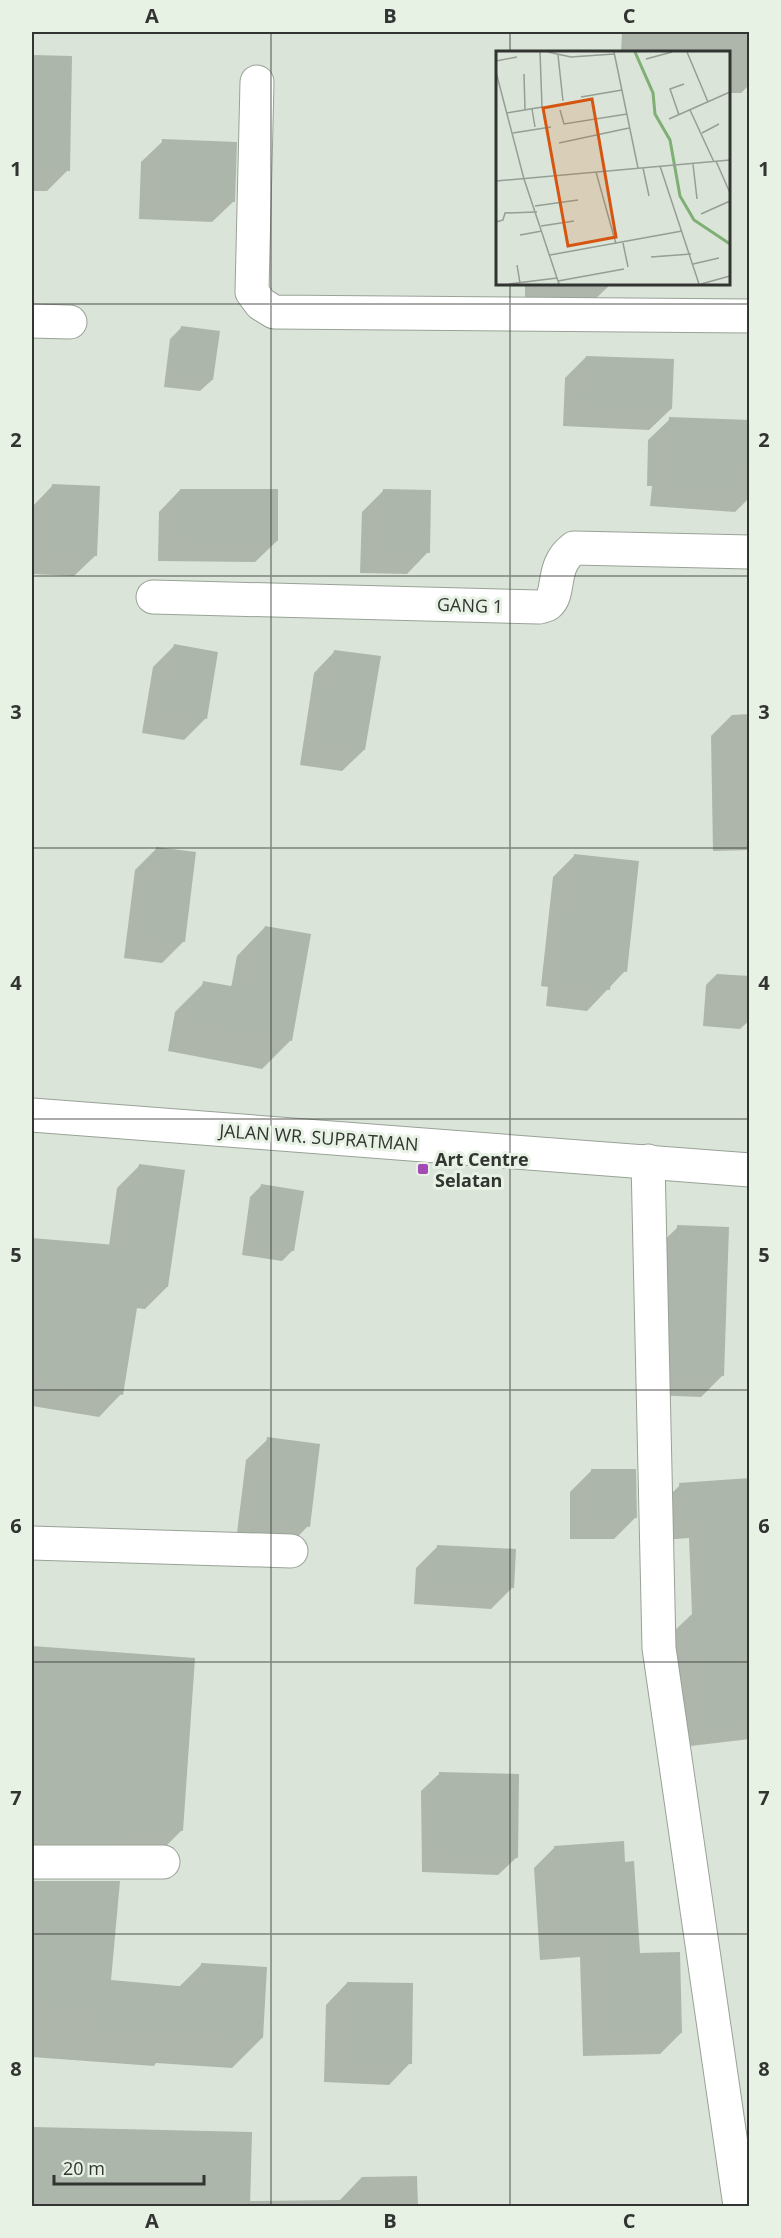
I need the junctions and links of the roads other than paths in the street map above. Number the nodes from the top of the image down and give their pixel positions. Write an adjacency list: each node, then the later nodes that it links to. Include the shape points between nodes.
1 (257, 82): 2 (street, via 252,292 274,312)
2 (750, 316)
3 (32, 321): 4 (street)
4 (70, 322)
5 (750, 552): 6 (street, GANG 1, via 574,548 560,564 548,604 539,607)
6 (153, 597)
7 (32, 1115): 8 (street, JALAN WR. SUPRATMAN)
8 (648, 1161): 9 (street, JALAN WR. SUPRATMAN); 14 (street, via 659,1648)
9 (750, 1170)
10 (32, 1543): 11 (street)
11 (291, 1551)
12 (32, 1862): 13 (street)
13 (163, 1862)
14 (740, 2206)

